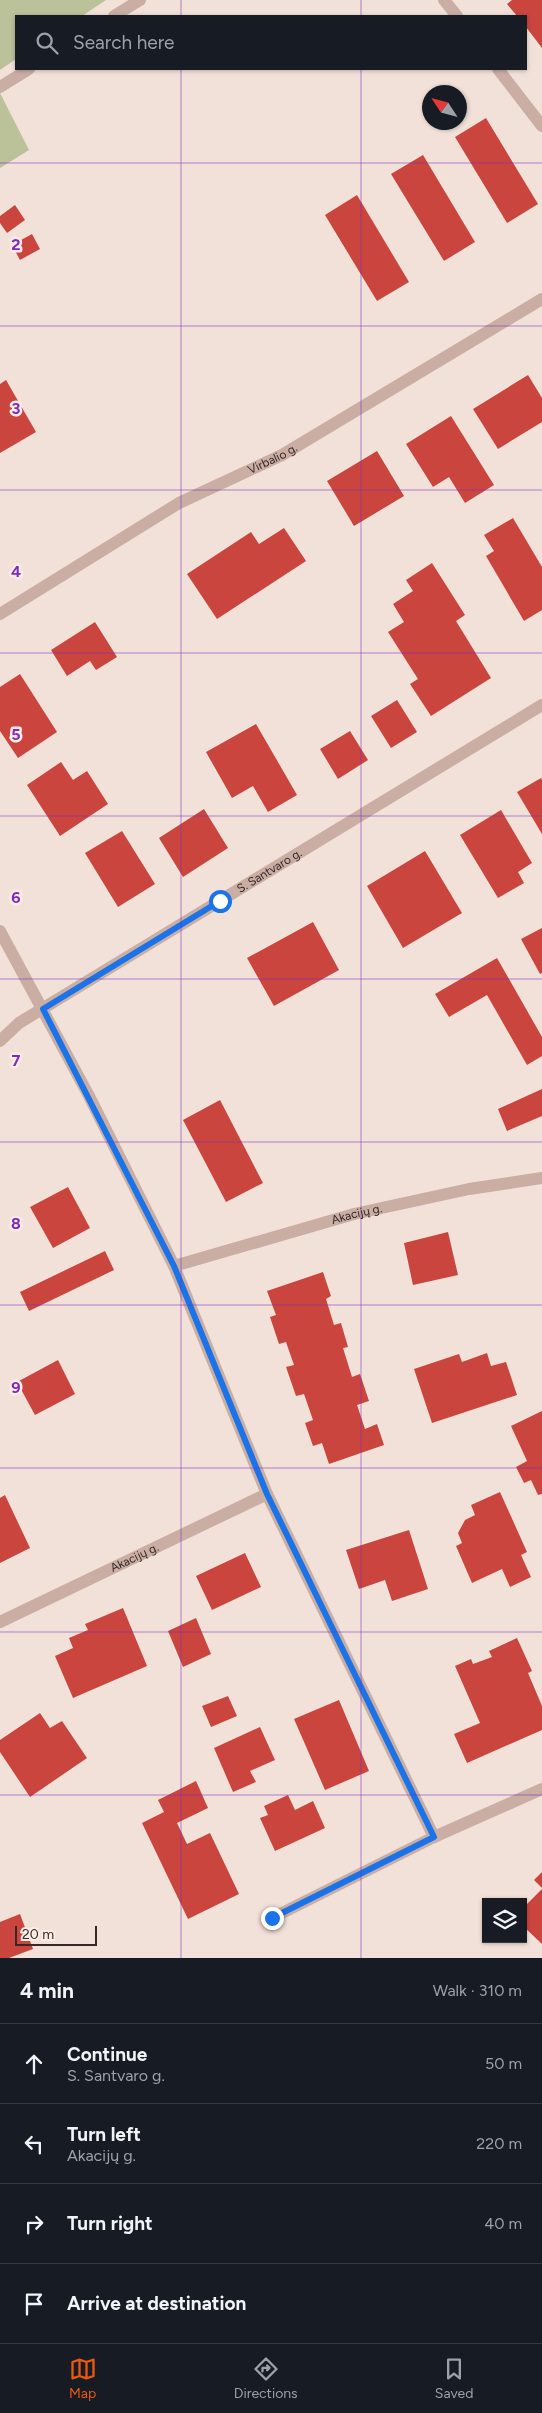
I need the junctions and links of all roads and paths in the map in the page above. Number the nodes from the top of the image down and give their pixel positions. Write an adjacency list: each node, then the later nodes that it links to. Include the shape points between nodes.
1 (140, 0): 3 (street)
2 (444, 0): 4 (street)
3 (116, 15)
4 (457, 15)
5 (27, 70): 7 (street)
6 (499, 70): 8 (street)
7 (0, 87)
8 (542, 126)
9 (542, 299): 10 (street, Virbalio g., via 282,455 179,503)
10 (0, 614)
11 (542, 706): 13 (street, S. Santvaro g.)
12 (0, 931): 13 (street)
13 (43, 1009): 14 (street, S. Santvaro g., via 19,1023); 16 (street)
14 (0, 1041)
15 (542, 1178): 16 (street, Akacijų g., via 469,1189 354,1214)
16 (174, 1266): 17 (street)
17 (267, 1494): 18 (street, Akacijų g.); 20 (street)
18 (0, 1622)
19 (542, 1789): 20 (street)
20 (434, 1837): 21 (street)
21 (272, 1918)

